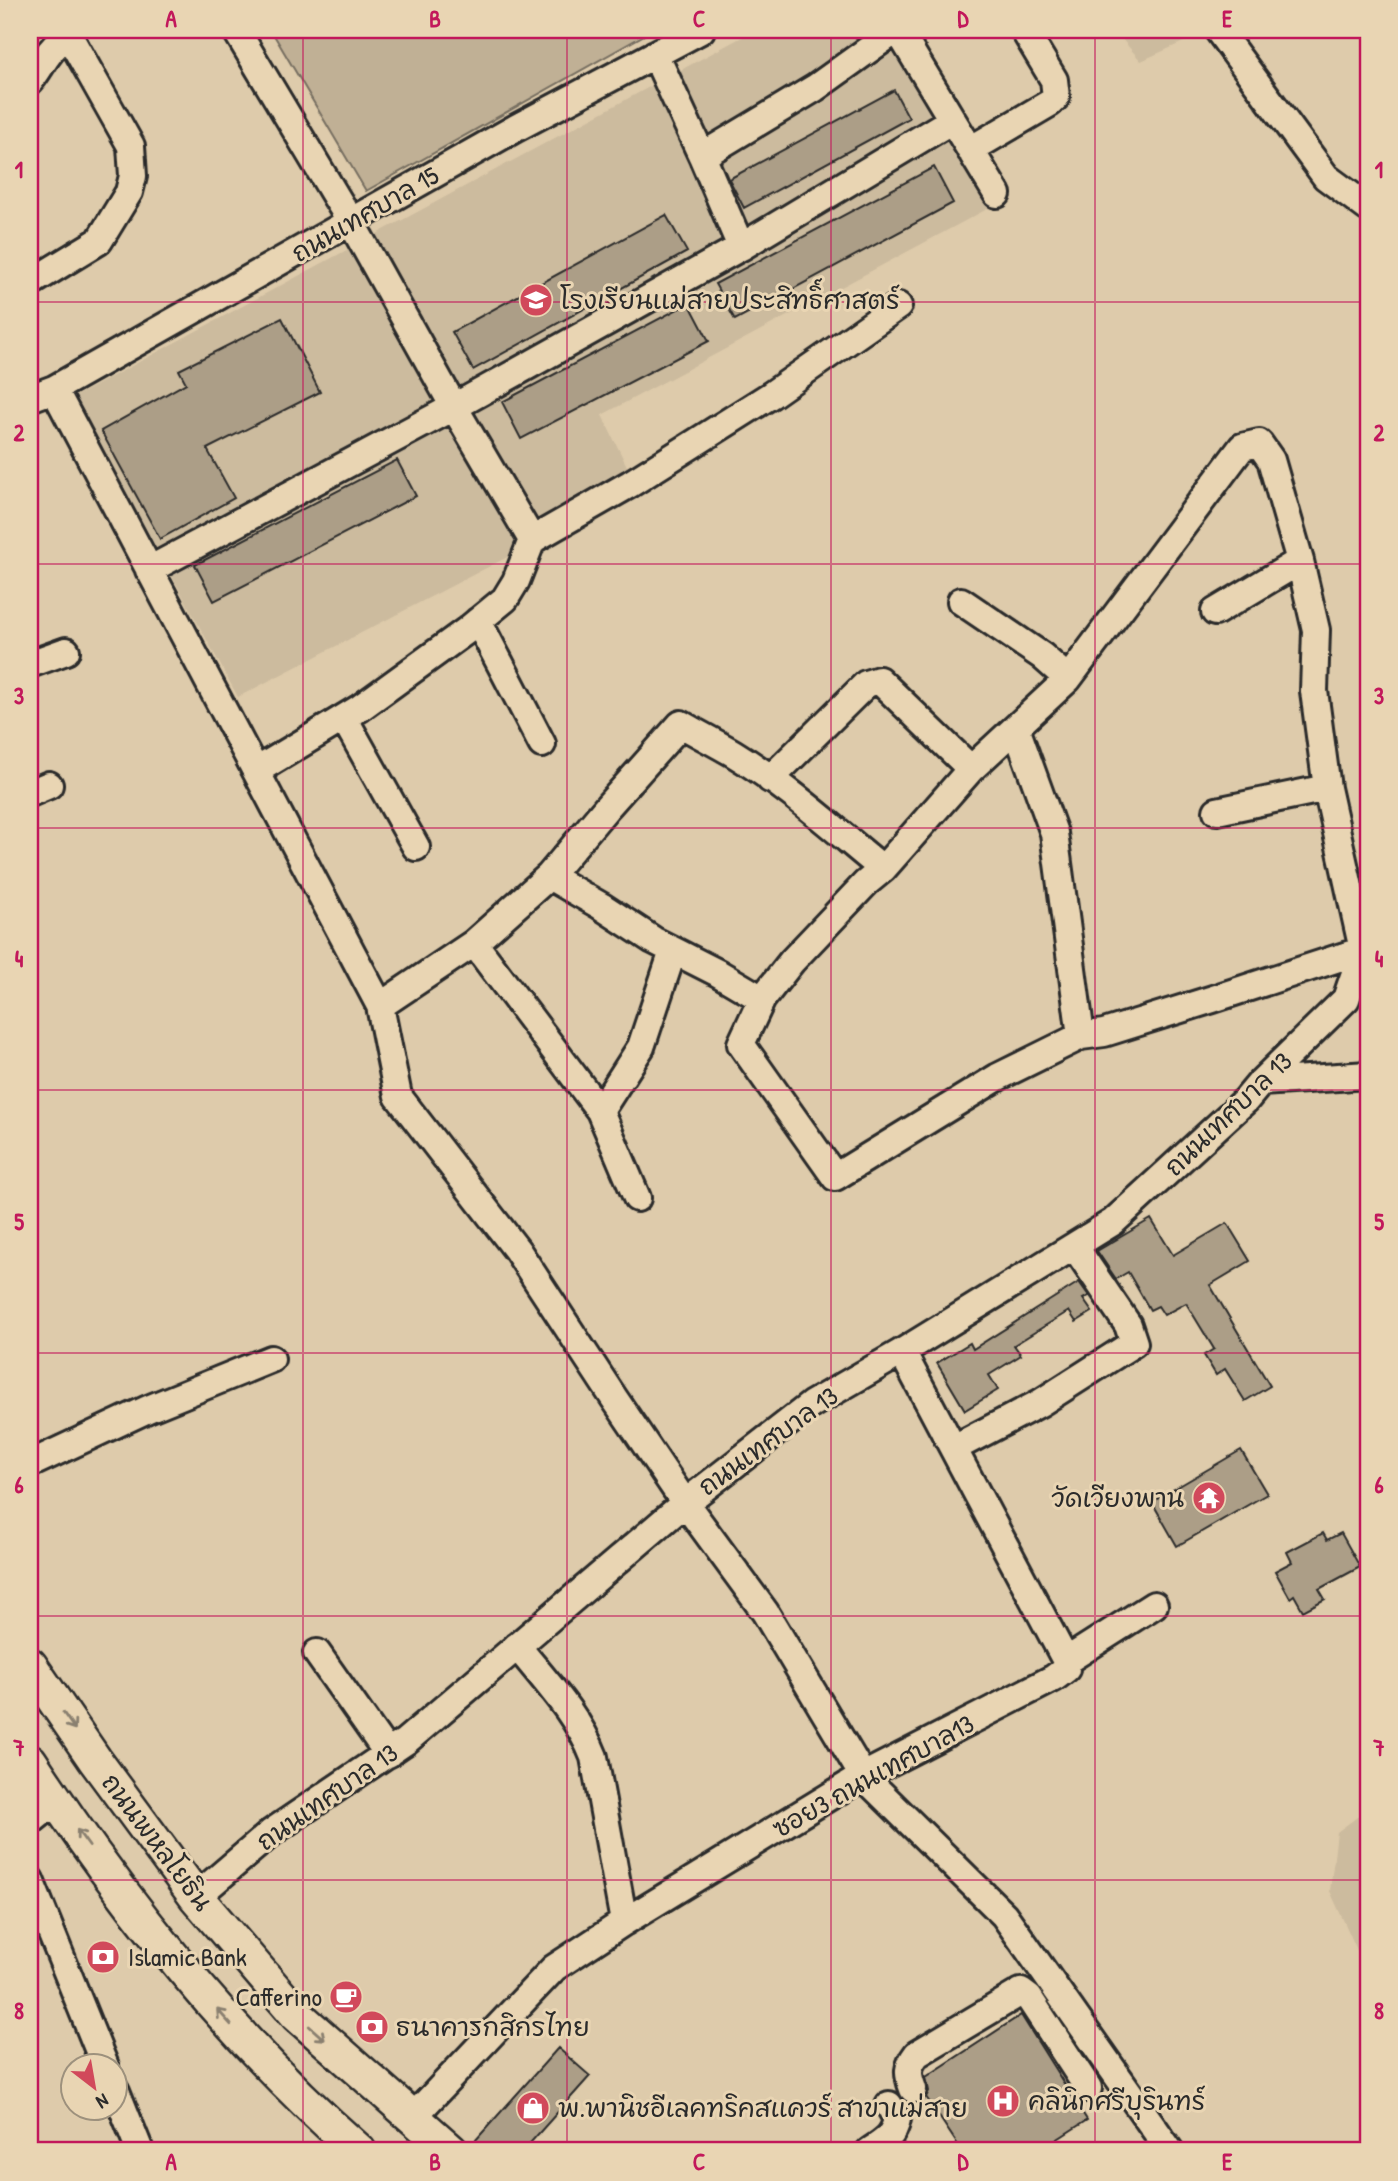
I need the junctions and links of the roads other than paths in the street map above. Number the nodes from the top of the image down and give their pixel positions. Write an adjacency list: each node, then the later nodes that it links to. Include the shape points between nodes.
1 (236, 30): 13 (street)
2 (701, 30): 6 (street, ถนนเทศบาล 15)
3 (897, 30): 8 (street); 10 (street, via 815,88)
4 (1024, 30): 9 (street, via 1054,80 1056,97)
5 (1232, 34): 12 (street, via 1326,177)
6 (655, 54): 10 (street); 13 (street, ถนนเทศบาล 15)
7 (30, 81): 15 (street, via 51,48 61,41 72,43 131,146 133,176 129,192 99,241)
8 (952, 120): 9 (street); 14 (street)
9 (970, 150): 11 (street)
10 (702, 156): 14 (street)
11 (997, 194)
12 (1368, 208)
13 (351, 222): 17 (street, ถนนเทศบาล 15); 18 (street)
14 (741, 247): 18 (street)
15 (30, 283)
16 (898, 306): 19 (street, via 771,395)
17 (42, 393): 21 (street)
18 (454, 407): 19 (street); 21 (street)
19 (532, 540): 24 (street, via 511,590)
20 (1300, 561): 23 (street); 27 (street, via 1271,460 1259,443 1242,447); 34 (street, via 1316,630 1314,691)
21 (149, 570): 32 (street)
22 (961, 601): 27 (street)
23 (1215, 612)
24 (478, 621): 28 (street); 30 (street)
25 (66, 651): 26 (street)
26 (30, 664)
27 (1068, 679): 29 (street)
28 (344, 718): 32 (street); 36 (street)
29 (1016, 728): 31 (street); 45 (street, via 1054,833)
30 (542, 744)
31 (971, 769): 33 (street, via 878,680 866,684); 37 (street)
32 (256, 771): 44 (street)
33 (770, 779): 37 (street); 38 (street, via 681,724)
34 (1327, 788): 35 (street); 40 (street)
35 (1217, 811)
36 (416, 847)
37 (883, 869): 42 (street, via 792,961)
38 (550, 876): 39 (street); 41 (street)
39 (474, 943): 44 (street); 48 (street)
40 (1366, 947): 43 (street); 45 (street, via 1213,999)
41 (673, 951): 42 (street); 48 (street, via 641,1047)
42 (762, 999): 45 (street, via 741,1044 835,1177 998,1077)
43 (1357, 999): 47 (street, ถนนเทศบาล 13)
44 (380, 1006): 55 (street, via 398,1096 517,1250)
45 (1081, 1037)
46 (1368, 1075): 47 (street)
47 (1261, 1082): 50 (street, ถนนเทศบาล 13, via 1114,1222)
48 (600, 1111): 49 (street)
49 (637, 1198)
50 (1075, 1247): 51 (street, ถนนเทศบาล 13); 53 (street, via 1128,1325 1134,1343 1040,1403)
51 (902, 1352): 53 (street); 55 (street, ถนนเทศบาล 13, via 812,1404)
52 (271, 1359): 54 (street)
53 (954, 1448): 59 (street)
54 (30, 1464)
55 (685, 1503): 57 (street, ถนนเทศบาล 13); 62 (street, via 765,1612)
56 (1154, 1605): 59 (street, ซอย3 ถนนเทศบาล13)
57 (517, 1646): 61 (street, ถนนเทศบาล 13); 67 (street, via 579,1724 591,1748)
58 (317, 1653): 61 (street)
59 (1066, 1661): 62 (street, ซอย3 ถนนเทศบาล13, via 1066,1669 1054,1678)
60 (30, 1665): 66 (main road, ถนนพหลโยธิน, one-way to 66)
61 (388, 1754): 66 (street, ถนนเทศบาล 13, via 272,1832)
62 (863, 1776): 67 (street, ซอย3 ถนนเทศบาล13); 78 (street, via 1004,1915)
63 (40, 1784): 64 (street); 75 (main road, one-way to 63, via 259,2056 197,1986)
64 (30, 1822)
65 (30, 1880): 68 (street)
66 (196, 1897): 72 (main road, ถนนพหลโยธิน, one-way to 72, via 297,2015)
67 (624, 1922): 72 (street, ซอย3 ถนนเทศบาล13, via 554,1968)
68 (99, 2052)
69 (1088, 2088): 70 (street, via 1021,1992 918,2054 908,2065)
70 (913, 2089)
71 (889, 2105): 77 (street, via 897,2119 895,2130)
72 (412, 2118): 76 (main road, ถนนพหลโยธิน)
73 (128, 2122): 74 (street)
74 (140, 2151)
75 (359, 2151)
76 (451, 2151)
77 (870, 2151)
78 (1170, 2151)

